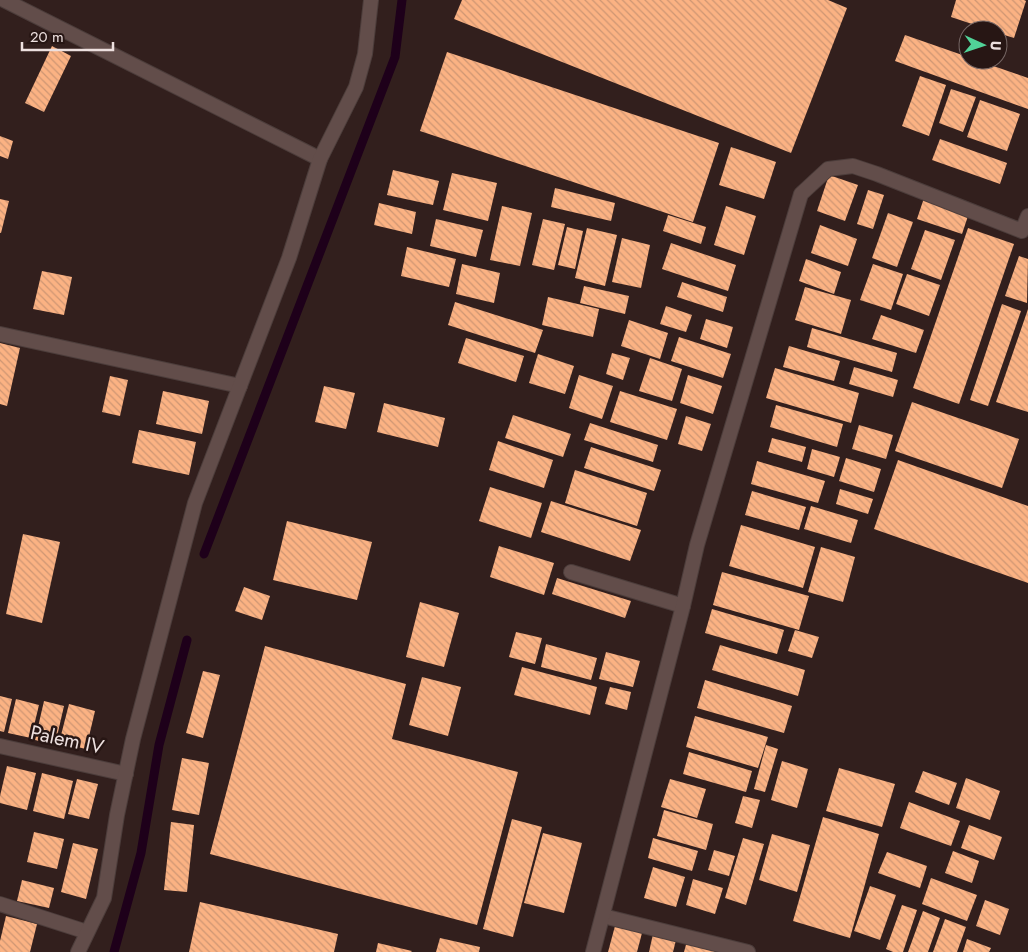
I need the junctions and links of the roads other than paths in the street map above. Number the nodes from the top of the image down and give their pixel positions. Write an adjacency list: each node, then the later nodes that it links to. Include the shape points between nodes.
1 (4, 0): 3 (street)
2 (371, 0): 3 (street, via 365,54 356,87)
3 (320, 159): 7 (street, via 289,258)
4 (1028, 216): 5 (street)
5 (1025, 232): 9 (street, via 853,166 828,169 801,194 697,544)
6 (0, 334): 7 (street)
7 (240, 386): 11 (street, via 195,503)
8 (572, 572): 9 (street)
9 (683, 606): 13 (street)
10 (0, 746): 11 (street, Palem IV)
11 (126, 774): 14 (street, via 104,898)
12 (0, 904): 14 (street)
13 (603, 916): 16 (street); 17 (street)
14 (88, 932): 15 (street)
15 (78, 952)
16 (592, 952)
17 (748, 952)

